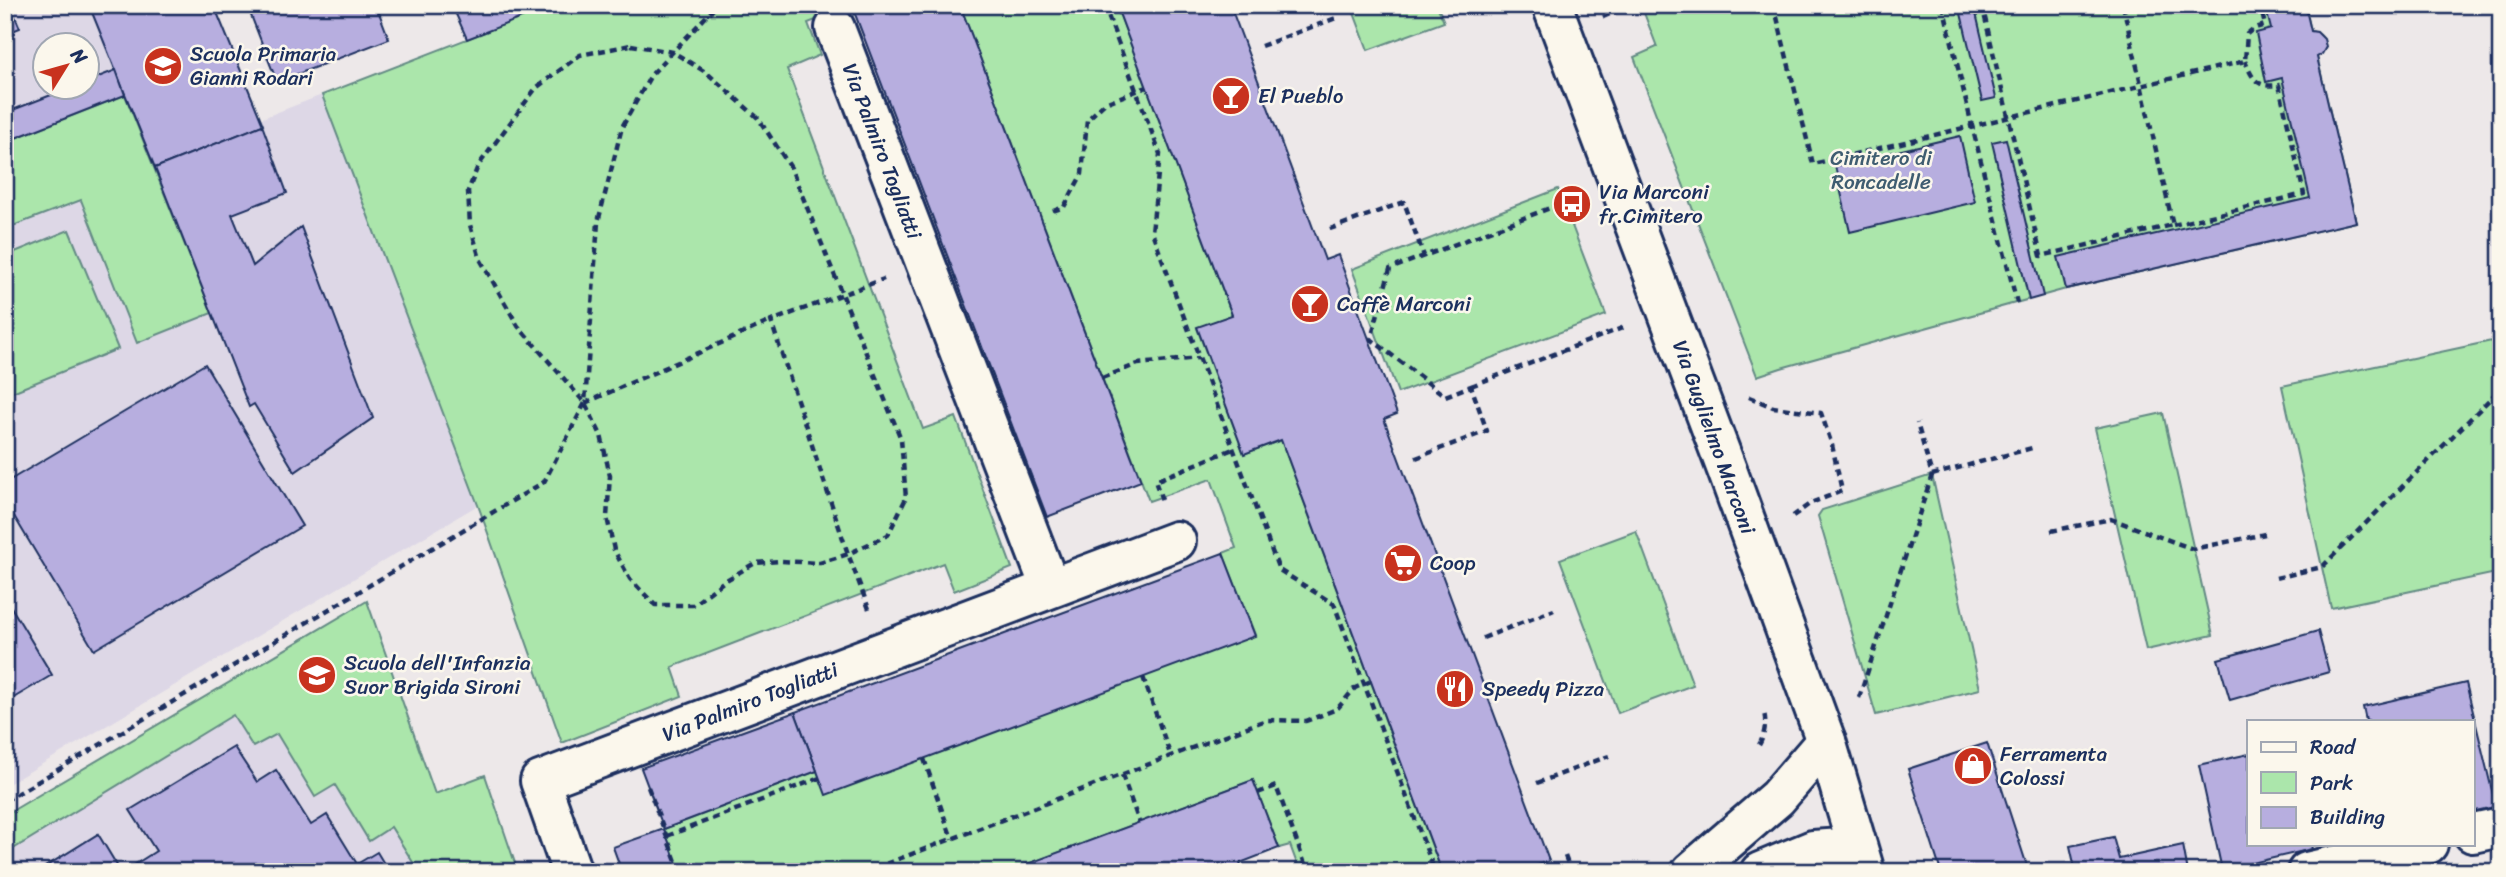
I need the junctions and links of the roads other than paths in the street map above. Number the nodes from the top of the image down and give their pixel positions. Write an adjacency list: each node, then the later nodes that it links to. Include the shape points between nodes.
1 (1552, 5): 5 (street, Via Guglielmo Marconi)
2 (835, 28): 4 (street, Via Palmiro Togliatti)
3 (1176, 541): 4 (street, Via Palmiro Togliatti)
4 (1049, 587): 10 (street, Via Palmiro Togliatti, via 540,781)
5 (1826, 741): 9 (street, Via Guglielmo Marconi); 11 (street, via 1777,798)
6 (2501, 827): 7 (street)
7 (2474, 833)
8 (2419, 846): 13 (street)
9 (1861, 859): 12 (street, via 1812,850)
10 (572, 872)
11 (1690, 872)
12 (1760, 872)
13 (2307, 872)

